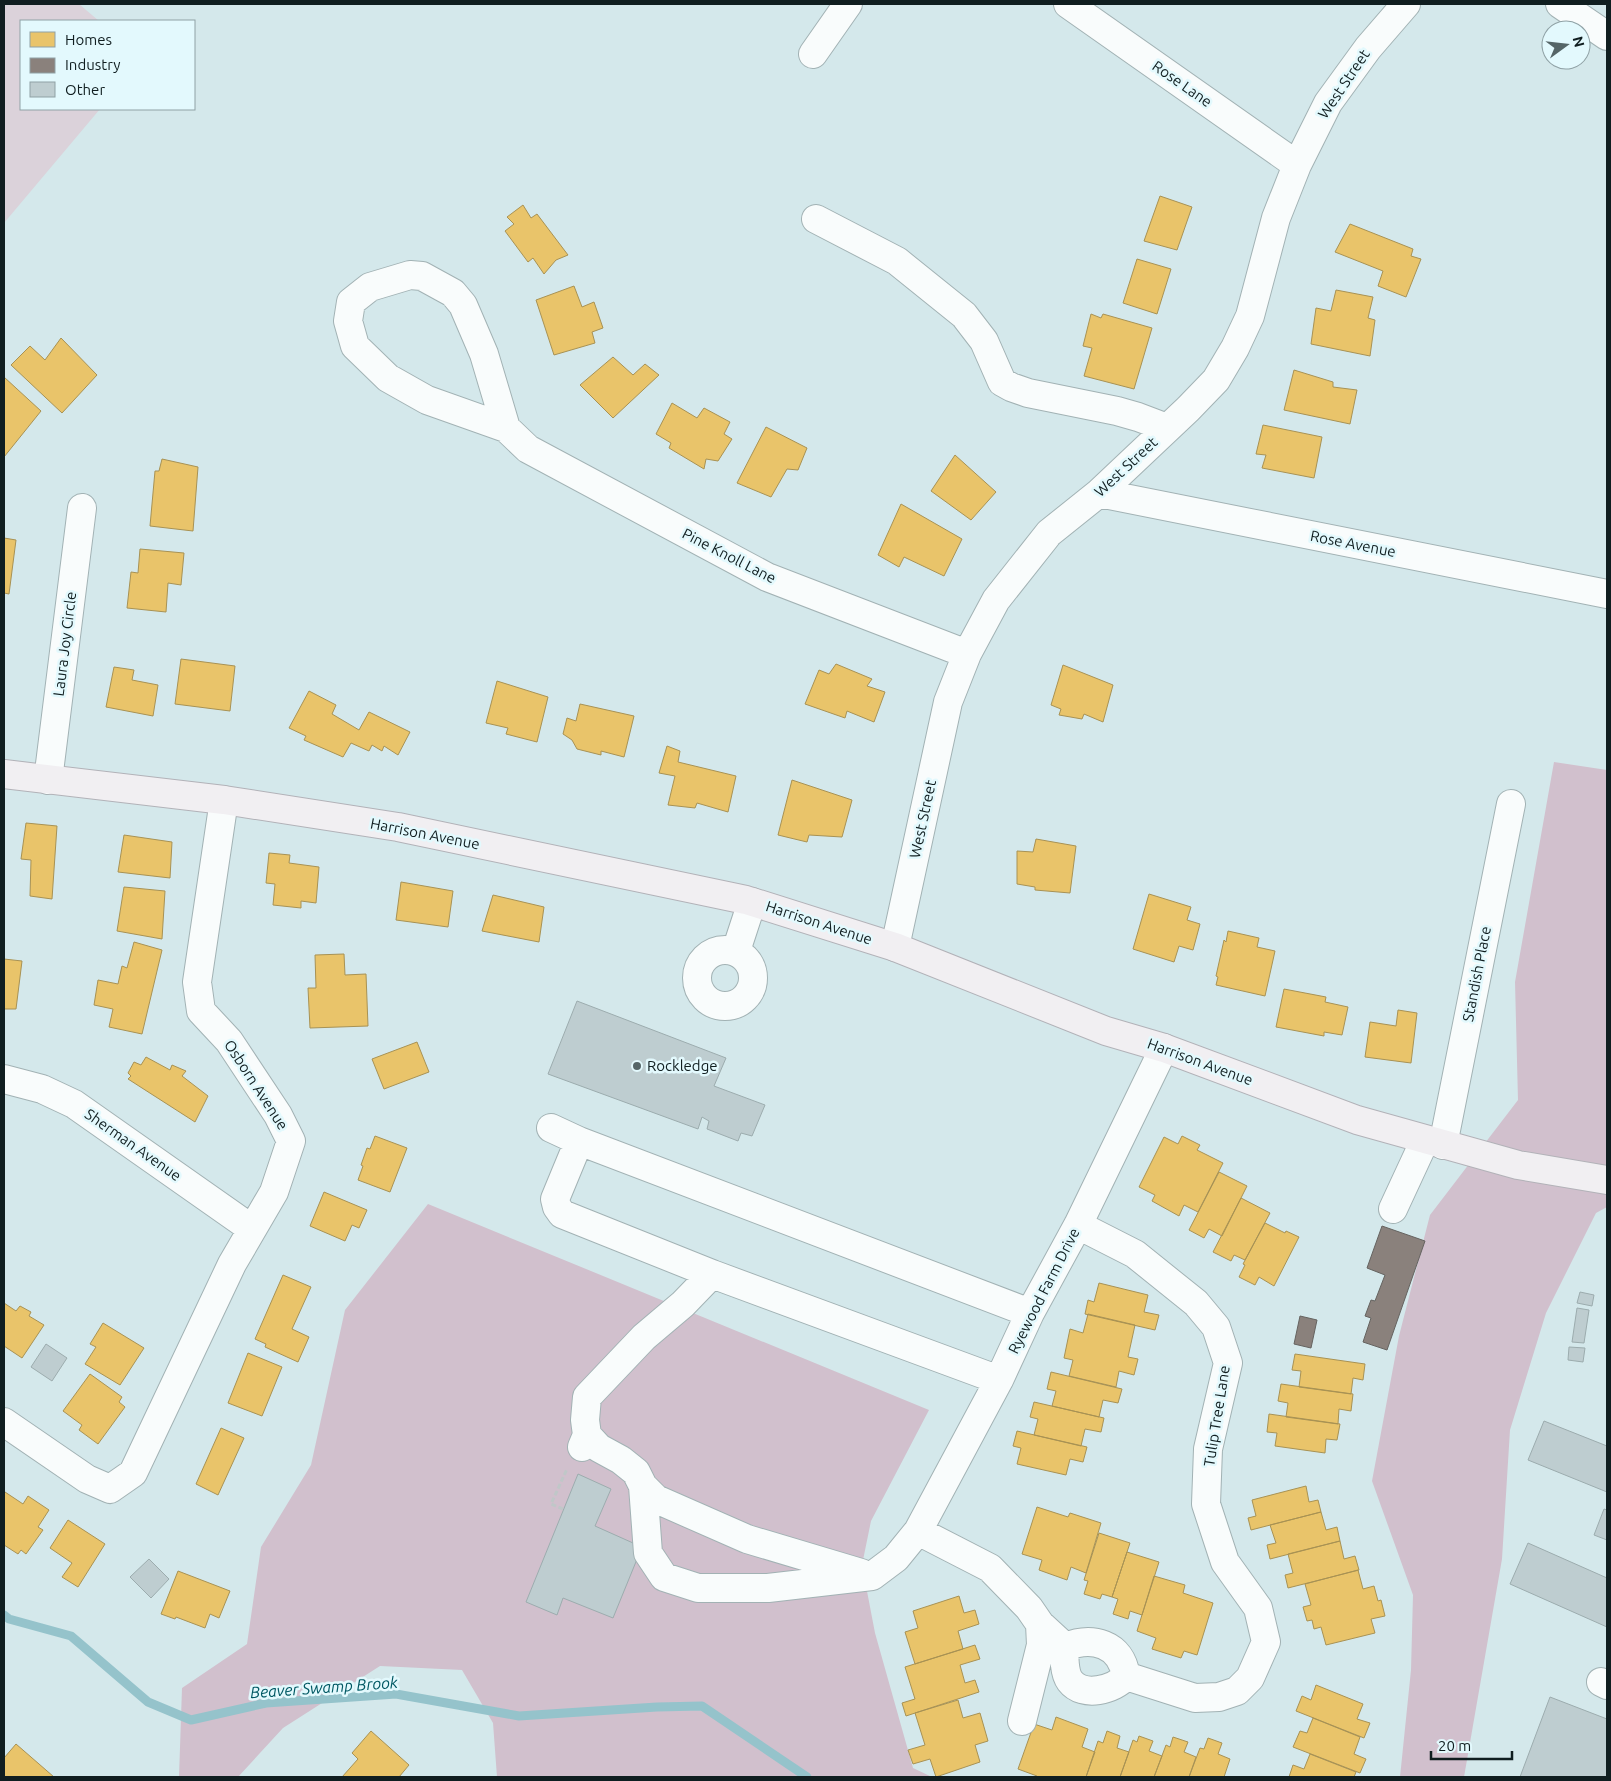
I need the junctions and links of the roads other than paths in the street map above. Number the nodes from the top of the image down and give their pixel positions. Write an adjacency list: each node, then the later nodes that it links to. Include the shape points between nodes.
1 (848, 4): 6 (street)
2 (1068, 4): 7 (street, Rose Lane)
3 (1406, 4): 7 (street, West Street, via 1368,48 1328,103)
4 (1560, 4): 5 (street)
5 (1607, 36)
6 (813, 54)
7 (1297, 164): 10 (street, West Street, via 1276,218 1250,316 1236,348 1216,380)
8 (816, 219): 10 (street, via 897,261 964,315 984,341 1002,382 1028,393 1117,411)
9 (506, 428): 9 (street, Pine Knoll Lane, via 484,354 463,305 453,294 422,276 410,275 370,287 351,302 348,321 355,346 388,378 427,400); 14 (street, Pine Knoll Lane, via 528,449 767,577)
10 (1167, 428): 11 (street, West Street)
11 (1099, 493): 13 (street, Rose Avenue); 14 (street, West Street, via 1049,534 996,600)
12 (82, 508): 16 (street, Laura Joy Circle)
13 (1607, 594)
14 (967, 654): 20 (street, West Street, via 948,702)
15 (4, 774): 16 (main road, Harrison Avenue)
16 (48, 780): 17 (main road, Harrison Avenue)
17 (224, 800): 19 (main road, Harrison Avenue, via 398,827); 30 (street, Osborn Avenue, via 197,982 201,1011 228,1041 278,1115 290,1141 274,1192)
18 (1511, 804): 26 (street, Standish Place)
19 (752, 902): 20 (main road, Harrison Avenue); 21 (street)
20 (895, 947): 22 (main road, Harrison Avenue, via 1106,1031)
21 (736, 951)
22 (1164, 1048): 26 (main road, Harrison Avenue, via 1358,1120); 29 (street, Ryewood Farm Drive)
23 (4, 1079): 30 (street, Sherman Avenue, via 42,1089 74,1104)
24 (551, 1128): 25 (street)
25 (579, 1141): 31 (street, via 556,1199 562,1214); 32 (street)
26 (1434, 1142): 27 (main road, Harrison Avenue, via 1518,1164); 28 (street, Standish Place)
27 (1607, 1180)
28 (1393, 1209)
29 (1078, 1224): 32 (street, Ryewood Farm Drive); 40 (street, Tulip Tree Lane, via 1135,1254 1196,1303 1216,1328 1228,1363 1208,1450 1206,1504 1226,1562 1258,1608 1266,1642 1250,1678 1237,1691 1218,1697 1195,1698)
30 (252, 1229): 34 (street, Osborn Avenue, via 232,1264 133,1473 110,1489 87,1479)
31 (712, 1274): 33 (street); 35 (street, via 644,1337 587,1397 585,1441 622,1460 636,1472)
32 (1030, 1313): 33 (street, Ryewood Farm Drive)
33 (999, 1380): 36 (street, Ryewood Farm Drive)
34 (4, 1422)
35 (643, 1486): 37 (street, via 656,1500 747,1539); 37 (street, via 648,1554 664,1578 698,1588 768,1588)
36 (918, 1531): 37 (street, Ryewood Farm Drive, via 896,1558); 38 (street, via 990,1568)
37 (872, 1576)
38 (1040, 1624): 39 (street); 41 (street, via 1041,1645)
39 (1065, 1647): 40 (street, via 1077,1642 1091,1642 1114,1650 1122,1660); 40 (street, via 1064,1662 1070,1681 1085,1691 1115,1685)
40 (1126, 1676)
41 (1022, 1721)

